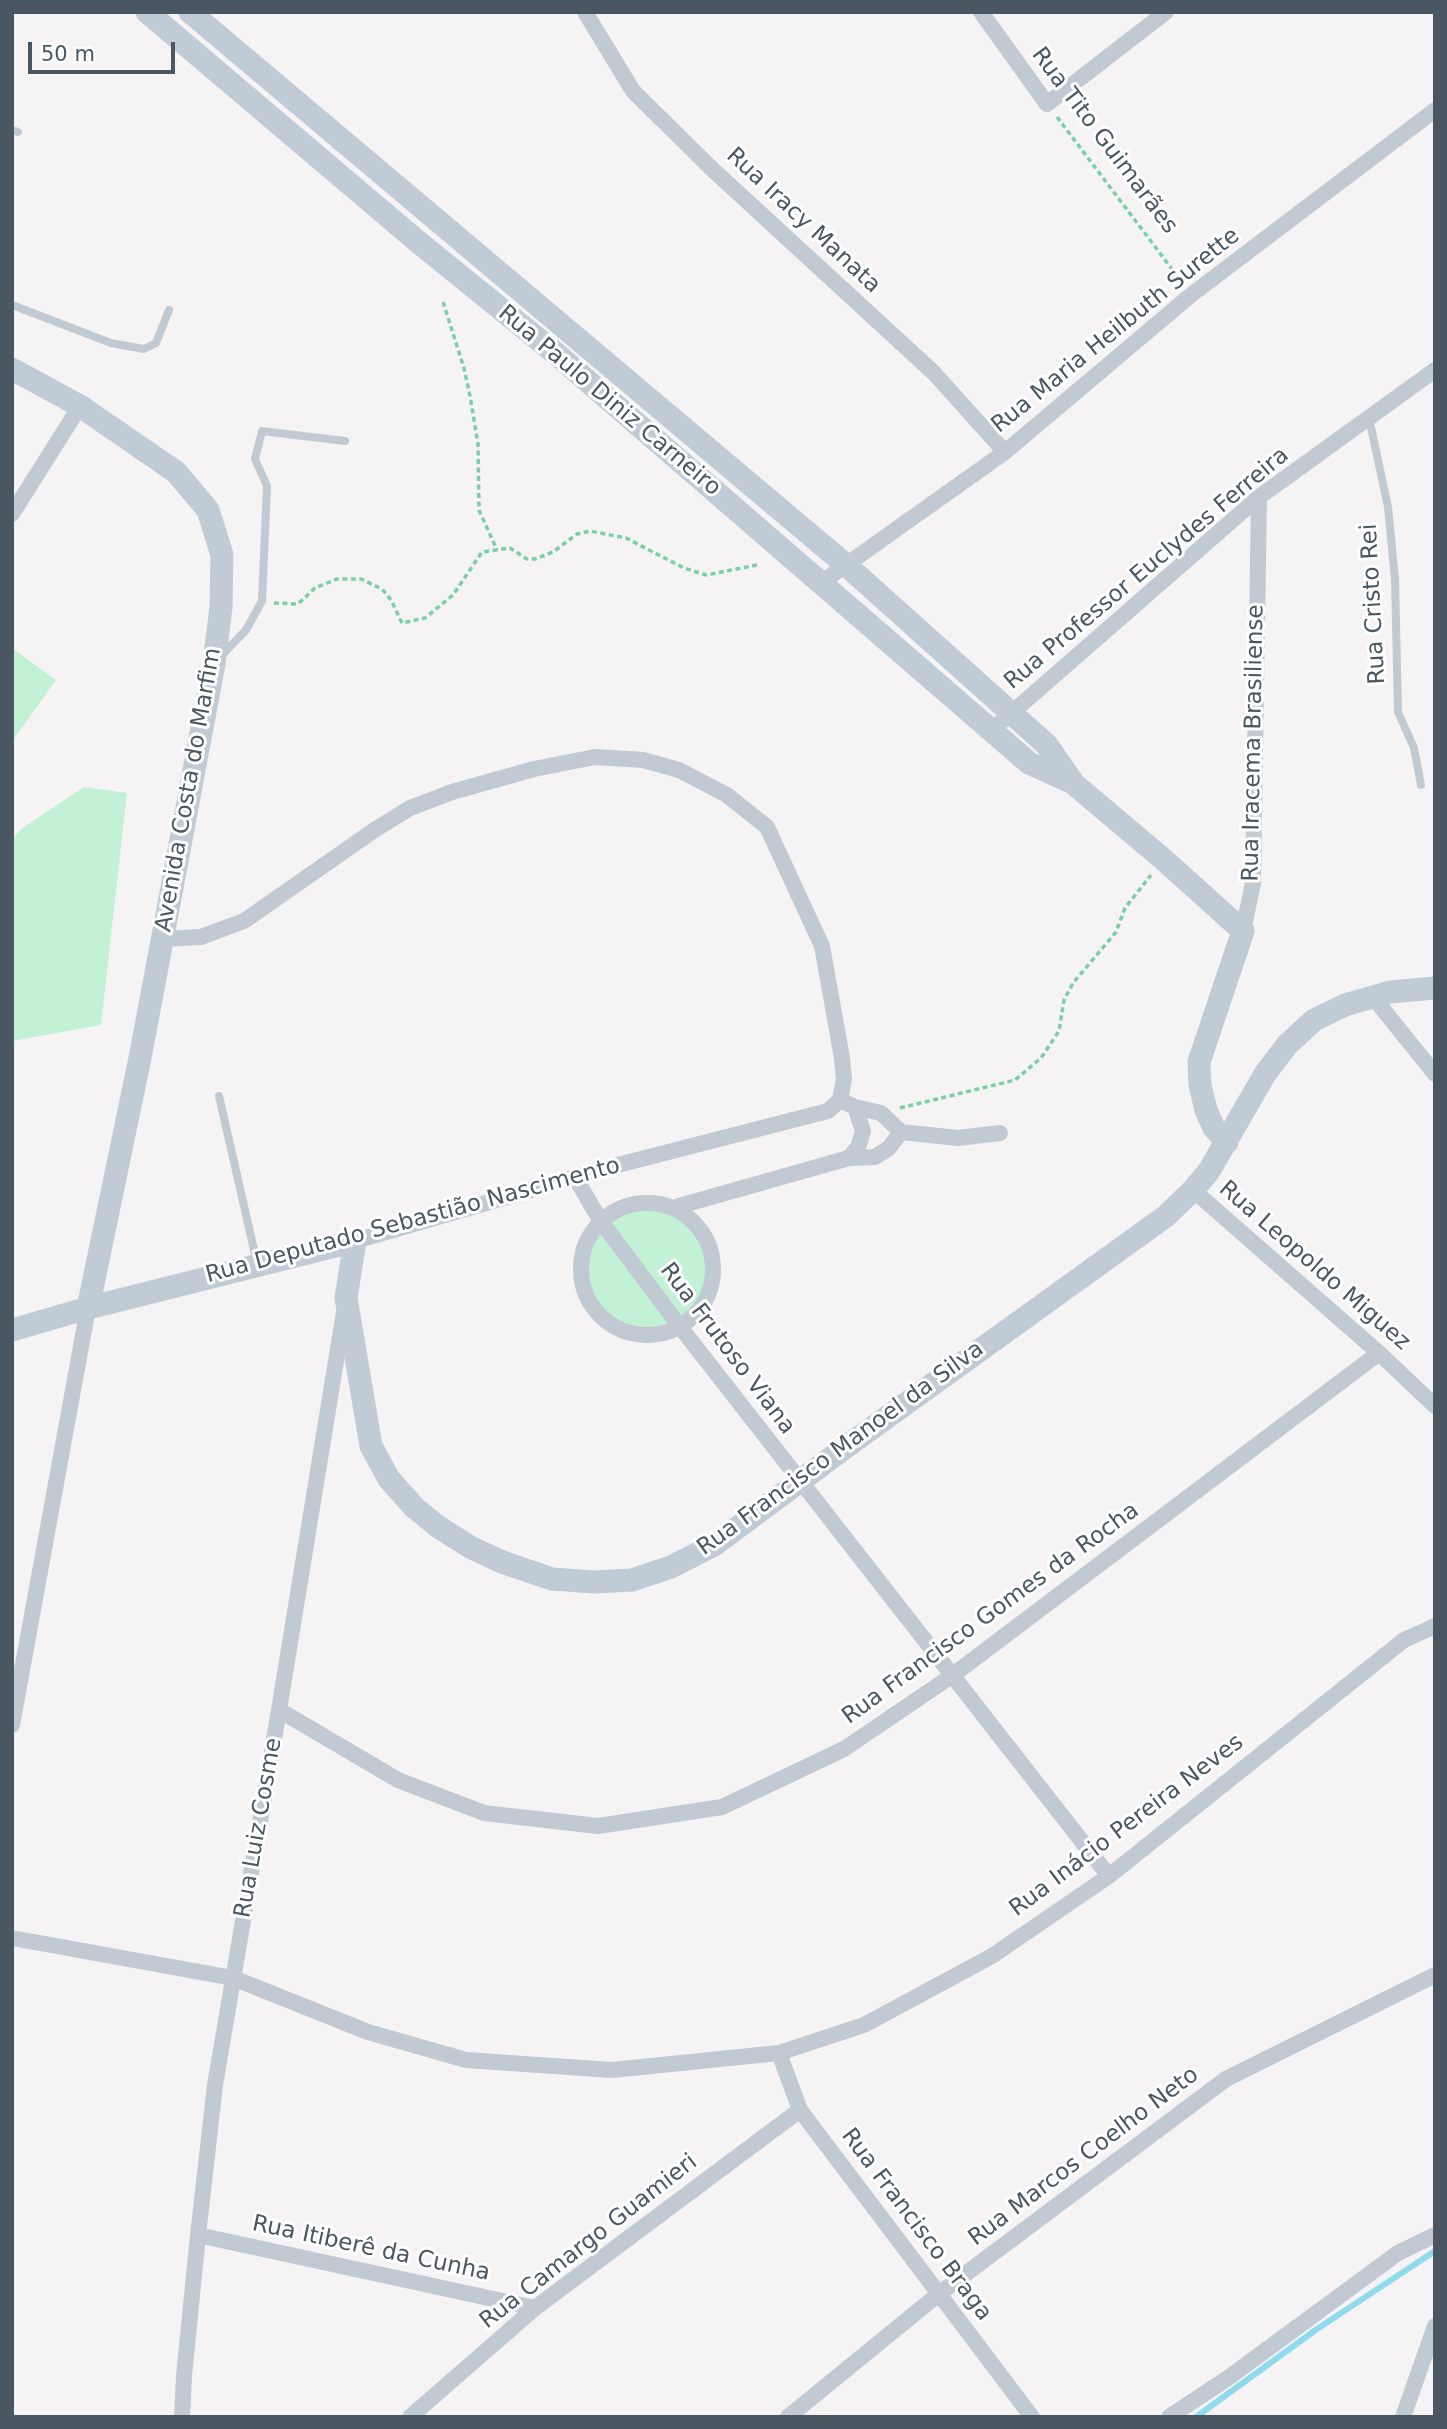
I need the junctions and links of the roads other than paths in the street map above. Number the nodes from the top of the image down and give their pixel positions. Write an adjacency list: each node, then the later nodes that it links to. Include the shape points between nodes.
1 (147, 12): 10 (street, Rua Paulo Diniz Carneiro)
2 (190, 12): 9 (street, Rua Paulo Diniz Carneiro)
3 (585, 12): 16 (street, Rua Iracy Manata, via 633,91 934,373)
4 (981, 12): 5 (street, Rua Tito Guimarães, via 1047,104)
5 (1166, 12)
6 (1435, 110): 16 (street, Rua Maria Heilbuth Surette, via 1191,295)
7 (12, 305): 8 (lane, via 111,343 144,349 156,342)
8 (169, 310)
9 (573, 334): 10 (street); 19 (street, Rua Paulo Diniz Carneiro)
10 (554, 352): 20 (street, Rua Paulo Diniz Carneiro)
11 (12, 369): 13 (street, Avenida Costa do Marfim)
12 (1435, 370): 14 (street, Rua Professor Euclydes Ferreira)
13 (80, 406): 18 (street); 21 (street, Avenida Costa do Marfim, via 176,472 208,510 222,555)
14 (1369, 418): 17 (street, Rua Professor Euclydes Ferreira); 25 (lane, Rua Cristo Rei, via 1388,506 1398,712 1414,748)
15 (345, 441): 21 (lane, via 262,431 255,459 267,486 262,601 246,630)
16 (1006, 452): 19 (street, Rua Maria Heilbuth Surette)
17 (1259, 497): 22 (street, Rua Professor Euclydes Ferreira); 26 (street, Rua Iracema Brasiliense, via 1253,883)
18 (12, 514)
19 (846, 565): 20 (street, Rua Maria Heilbuth Surette); 22 (street, Rua Paulo Diniz Carneiro)
20 (822, 582): 23 (street, Rua Paulo Diniz Carneiro)
21 (214, 664): 27 (street, Avenida Costa do Marfim)
22 (1012, 713): 23 (street, Rua Professor Euclydes Ferreira); 24 (street, Rua Paulo Diniz Carneiro, via 1047,745)
23 (992, 730): 24 (street, Rua Paulo Diniz Carneiro, via 1030,763)
24 (1074, 784): 26 (street, Rua Paulo Diniz Carneiro)
25 (1422, 785)
26 (1243, 931): 36 (street, Rua Iracema Brasiliense, via 1199,1062 1206,1110)
27 (162, 939): 32 (street, via 201,937 244,921 401,813 452,792 595,757 643,761 679,770 727,795 767,827 822,946 842,1058); 45 (street, Avenida Costa do Marfim)
28 (1435, 988): 29 (street, Rua Francisco Manoel da Silva)
29 (1373, 997): 30 (street); 36 (street, Rua Francisco Manoel da Silva, via 1314,1020 1287,1045 1265,1074)
30 (1435, 1074)
31 (219, 1096): 43 (lane)
32 (840, 1100): 33 (street); 38 (street, Rua Deputado Sebastião Nascimento, via 828,1111)
33 (855, 1107): 34 (street, via 881,1112); 37 (street, via 863,1131)
34 (901, 1132): 35 (street, via 958,1138); 37 (street, via 875,1157)
35 (1000, 1133)
36 (1227, 1143): 39 (street, Rua Francisco Manoel da Silva)
37 (849, 1158): 40 (street)
38 (575, 1177): 41 (street, Rua Frutoso Viana); 42 (street, Rua Deputado Sebastião Nascimento)
39 (1193, 1190): 48 (street, Rua Leopoldo Miguez); 50 (street, Rua Francisco Manoel da Silva, via 1166,1216)
40 (672, 1208): 41 (street, via 646,1203 623,1207); 46 (street, via 697,1226 712,1253 713,1284 700,1312)
41 (600, 1220): 46 (street, Rua Frutoso Viana); 46 (street, via 581,1254 580,1268 595,1311 618,1330 647,1336)
42 (355, 1241): 43 (street, Rua Deputado Sebastião Nascimento); 44 (street, Rua Luiz Cosme)
43 (257, 1266): 45 (street, Rua Deputado Sebastião Nascimento)
44 (346, 1298): 50 (street, Rua Francisco Manoel da Silva, via 371,1446 389,1479 438,1526 502,1562 552,1579 632,1580 714,1545); 53 (street, Rua Luiz Cosme)
45 (88, 1308): 47 (street, Rua Deputado Sebastião Nascimento); 54 (street)
46 (681, 1328): 50 (street, Rua Frutoso Viana)
47 (12, 1330)
48 (1379, 1353): 49 (street, Rua Leopoldo Miguez); 52 (street, Rua Francisco Gomes da Rocha)
49 (1435, 1406)
50 (800, 1481): 52 (street, Rua Frutoso Viana)
51 (1435, 1626): 55 (street, Rua Inácio Pereira Neves, via 1404,1640)
52 (953, 1675): 53 (street, Rua Francisco Gomes da Rocha, via 844,1749 722,1807 597,1826 484,1813 398,1780); 55 (street, Rua Frutoso Viana)
53 (279, 1710): 58 (street, Rua Luiz Cosme)
54 (12, 1725)
55 (1109, 1875): 59 (street, Rua Inácio Pereira Neves, via 957,1975 864,2025)
56 (12, 1938): 58 (street, Rua Inácio Pereira Neves)
57 (1435, 1975): 63 (street, Rua Marcos Coelho Neto, via 1226,2079)
58 (233, 1978): 59 (street, Rua Inácio Pereira Neves, via 368,2032 466,2060 612,2070); 61 (street, Rua Luiz Cosme)
59 (779, 2053): 60 (street, Rua Francisco Braga)
60 (800, 2110): 63 (street, Rua Francisco Braga); 64 (street, Rua Camargo Guamieri)
61 (198, 2235): 64 (street, Rua Itiberê da Cunha); 66 (street, Rua Luiz Cosme)
62 (1435, 2235): 70 (street, via 1398,2253)
63 (940, 2293): 68 (street, Rua Marcos Coelho Neto); 69 (street, Rua Francisco Braga)
64 (535, 2308): 67 (street, Rua Camargo Guamieri)
65 (1435, 2326): 71 (street)
66 (182, 2417)
67 (410, 2417)
68 (788, 2417)
69 (1032, 2417)
70 (1169, 2417)
71 (1403, 2417)

